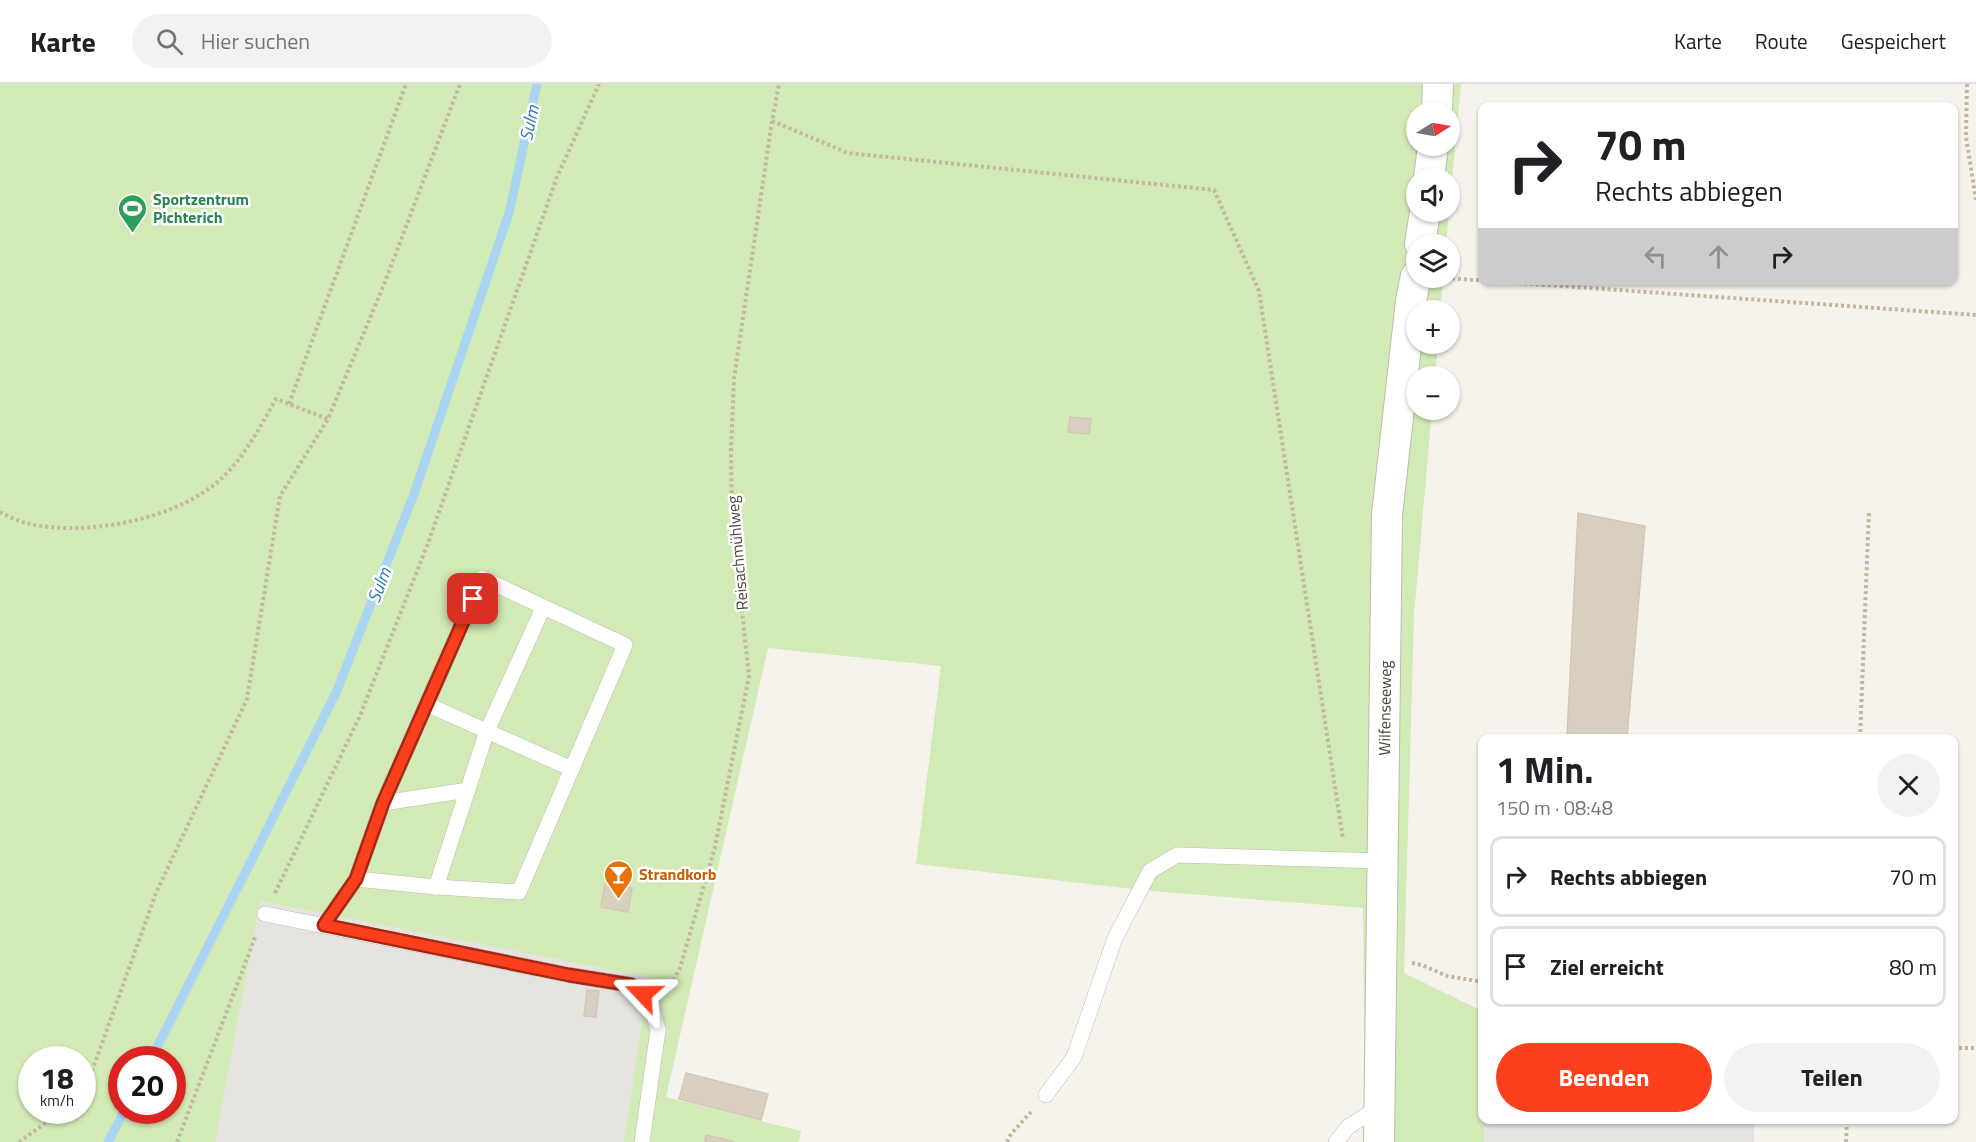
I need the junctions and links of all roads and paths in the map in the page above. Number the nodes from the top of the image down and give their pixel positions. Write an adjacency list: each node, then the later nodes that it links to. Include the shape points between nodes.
1 (406, 84): 15 (path)
2 (460, 84): 16 (path)
3 (599, 84): 30 (path, via 556,177 427,546 359,718)
4 (779, 84): 8 (path, Reisachmühlweg)
5 (1438, 84): 7 (street)
6 (1967, 84): 9 (path, via 1966,137)
7 (1437, 102)
8 (772, 121): 26 (path, via 848,153 1214,190 1259,291); 34 (path, Reisachmühlweg, via 733,391 732,519 748,676 715,847 680,968 670,989)
9 (1976, 200)
10 (1460, 279): 11 (path)
11 (1478, 281)
12 (1541, 285): 14 (path)
13 (1414, 288): 27 (street, Wilfenseeweg, via 1387,515)
14 (1976, 315)
15 (289, 404): 16 (path); 18 (path, via 276,399 247,451 215,484 164,513 116,525 70,528 25,523)
16 (328, 419): 37 (path, via 280,496 247,699 156,893)
17 (1869, 511): 22 (path)
18 (0, 512)
19 (543, 608): 20 (lane, via 482,578); 21 (lane); 23 (lane, via 625,645)
20 (426, 704): 21 (lane); 25 (lane)
21 (487, 731): 23 (lane); 24 (lane)
22 (1860, 734)
23 (572, 769): 29 (lane, via 519,892)
24 (468, 790): 25 (lane); 29 (lane)
25 (383, 803): 28 (lane)
26 (1346, 860): 27 (lane); 38 (lane, via 1177,855 1150,871 1115,938 1074,1057)
27 (1383, 861): 32 (street, Wilfenseeweg)
28 (356, 879): 29 (lane); 31 (lane)
29 (436, 887)
30 (265, 914): 31 (lane); 43 (path)
31 (324, 925): 34 (lane, via 631,985)
32 (1382, 957): 33 (path); 39 (street, Wilfenseeweg)
33 (1478, 981)
34 (652, 1008): 44 (lane, via 658,1030)
35 (1958, 1048): 36 (path)
36 (1976, 1048)
37 (96, 1060)
38 (1046, 1095): 45 (path)
39 (1379, 1107): 46 (lane, via 1348,1126); 47 (street, Wilfenseeweg)
40 (44, 1124): 42 (path)
41 (1847, 1124): 48 (path)
42 (19, 1142)
43 (177, 1142)
44 (642, 1142)
45 (1007, 1142)
46 (1336, 1142)
47 (1379, 1142)
48 (1846, 1142)

